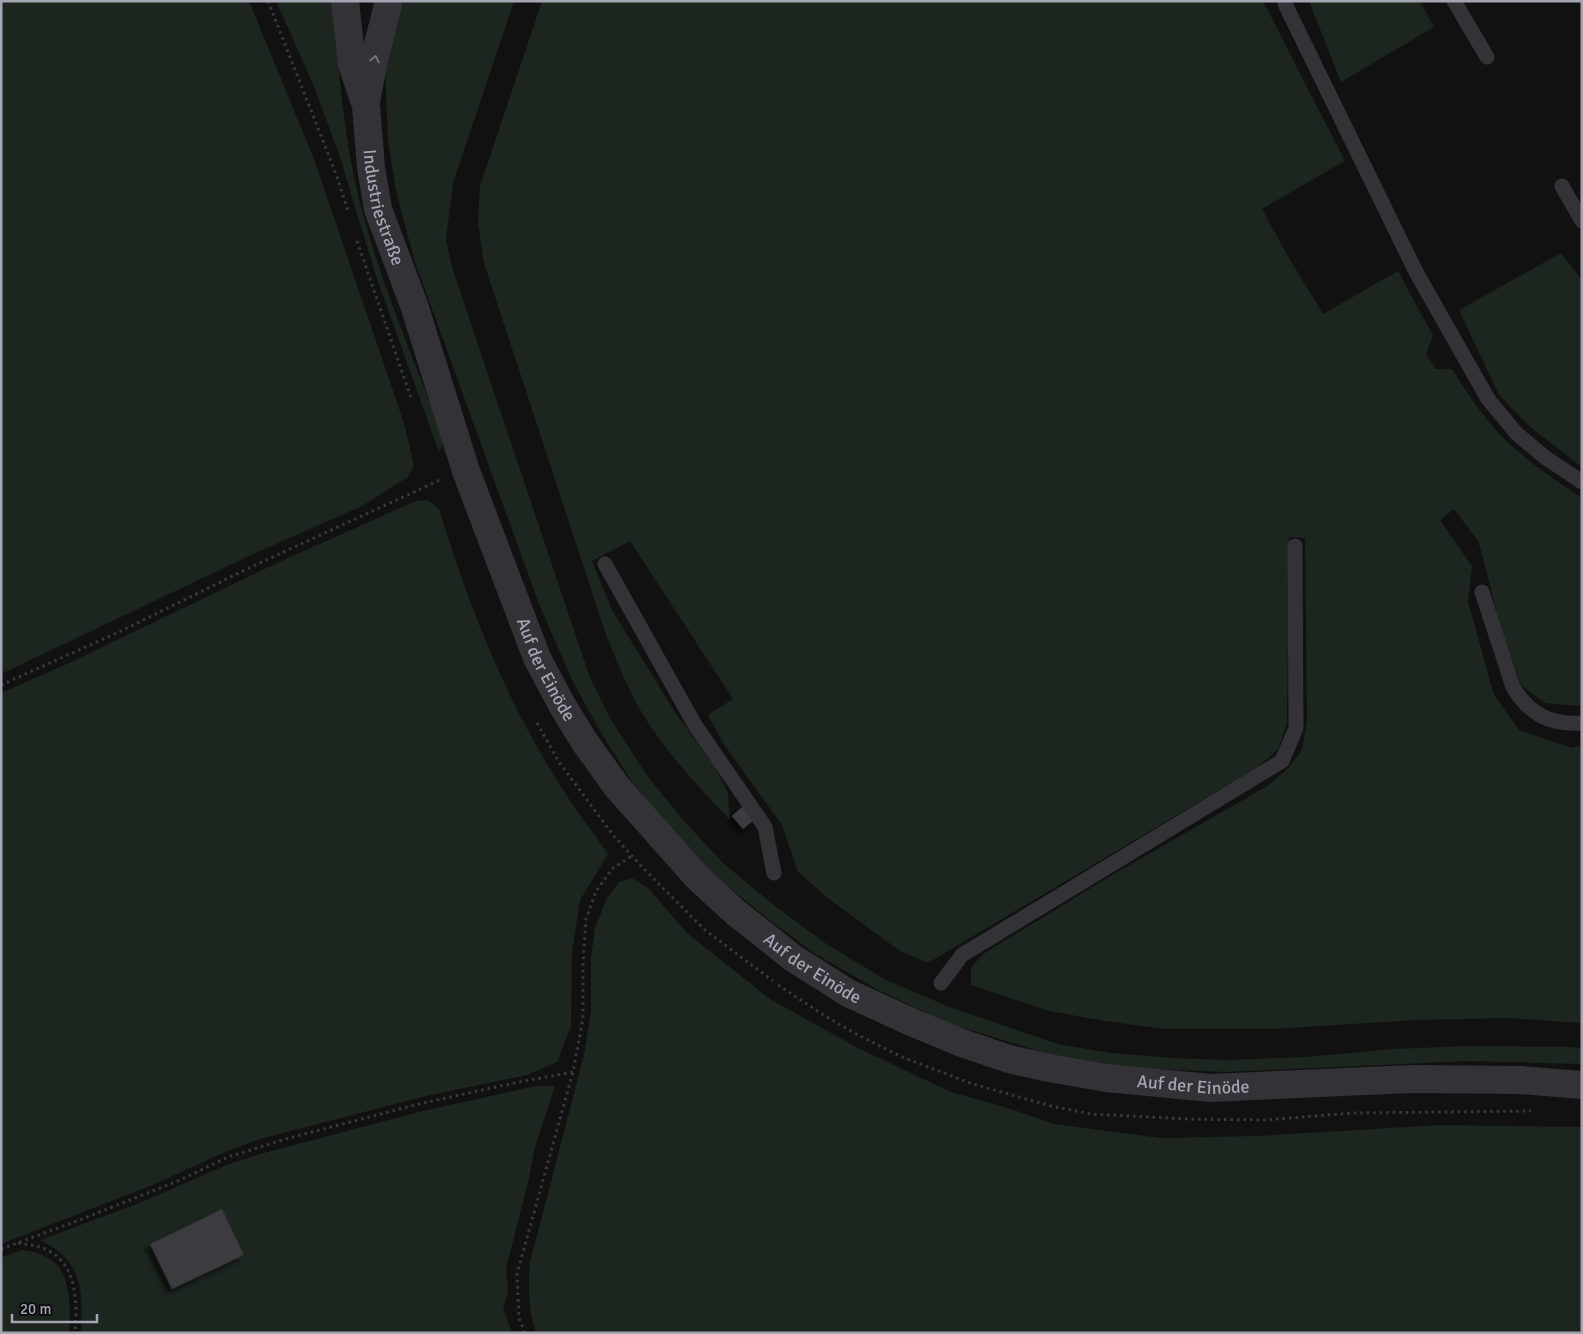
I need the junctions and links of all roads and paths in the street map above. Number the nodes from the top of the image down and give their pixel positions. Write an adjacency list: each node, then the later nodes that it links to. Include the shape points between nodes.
1 (268, 1): 9 (path, via 336,174)
2 (345, 1): 7 (street, Industriestraße, via 352,64)
3 (389, 1): 7 (street, Industriestraße, one-way to 3)
4 (1454, 1): 6 (lane)
5 (1285, 2): 14 (lane, via 1416,272 1488,399 1517,434)
6 (1487, 57)
7 (366, 106): 12 (street, Industriestraße, via 378,209)
8 (1562, 186): 10 (lane)
9 (349, 216)
10 (1582, 220)
11 (354, 233): 13 (path)
12 (414, 305): 26 (street, Auf der Einöde, via 466,471 498,558 537,658 562,705 617,787 654,830 735,912 793,958 848,993 962,1043 1009,1059 1106,1078 1210,1088 1412,1079)
13 (414, 406)
14 (1582, 482)
15 (443, 488): 19 (path, via 440,479)
16 (1295, 546): 24 (lane, via 1296,728 1282,761 962,955)
17 (605, 564): 23 (lane, via 695,725 764,826)
18 (1482, 592): 21 (lane, via 1513,688 1522,702 1544,718 1565,724)
19 (1, 685)
20 (535, 717): 22 (path, via 559,762)
21 (1582, 722)
22 (632, 856): 25 (path, via 613,868 596,891 586,919 583,1018); 27 (path, via 705,930 825,1016 902,1057 973,1084 1091,1114 1188,1119 1265,1120 1353,1113)
23 (774, 873)
24 (940, 983)
25 (573, 1072): 28 (path, via 423,1103 228,1157 178,1181); 31 (path, via 517,1274 520,1318)
26 (1582, 1084)
27 (1534, 1111)
28 (18, 1243): 29 (path); 30 (path, via 50,1251 70,1275 75,1297)
29 (1, 1249)
30 (75, 1333)
31 (525, 1333)

